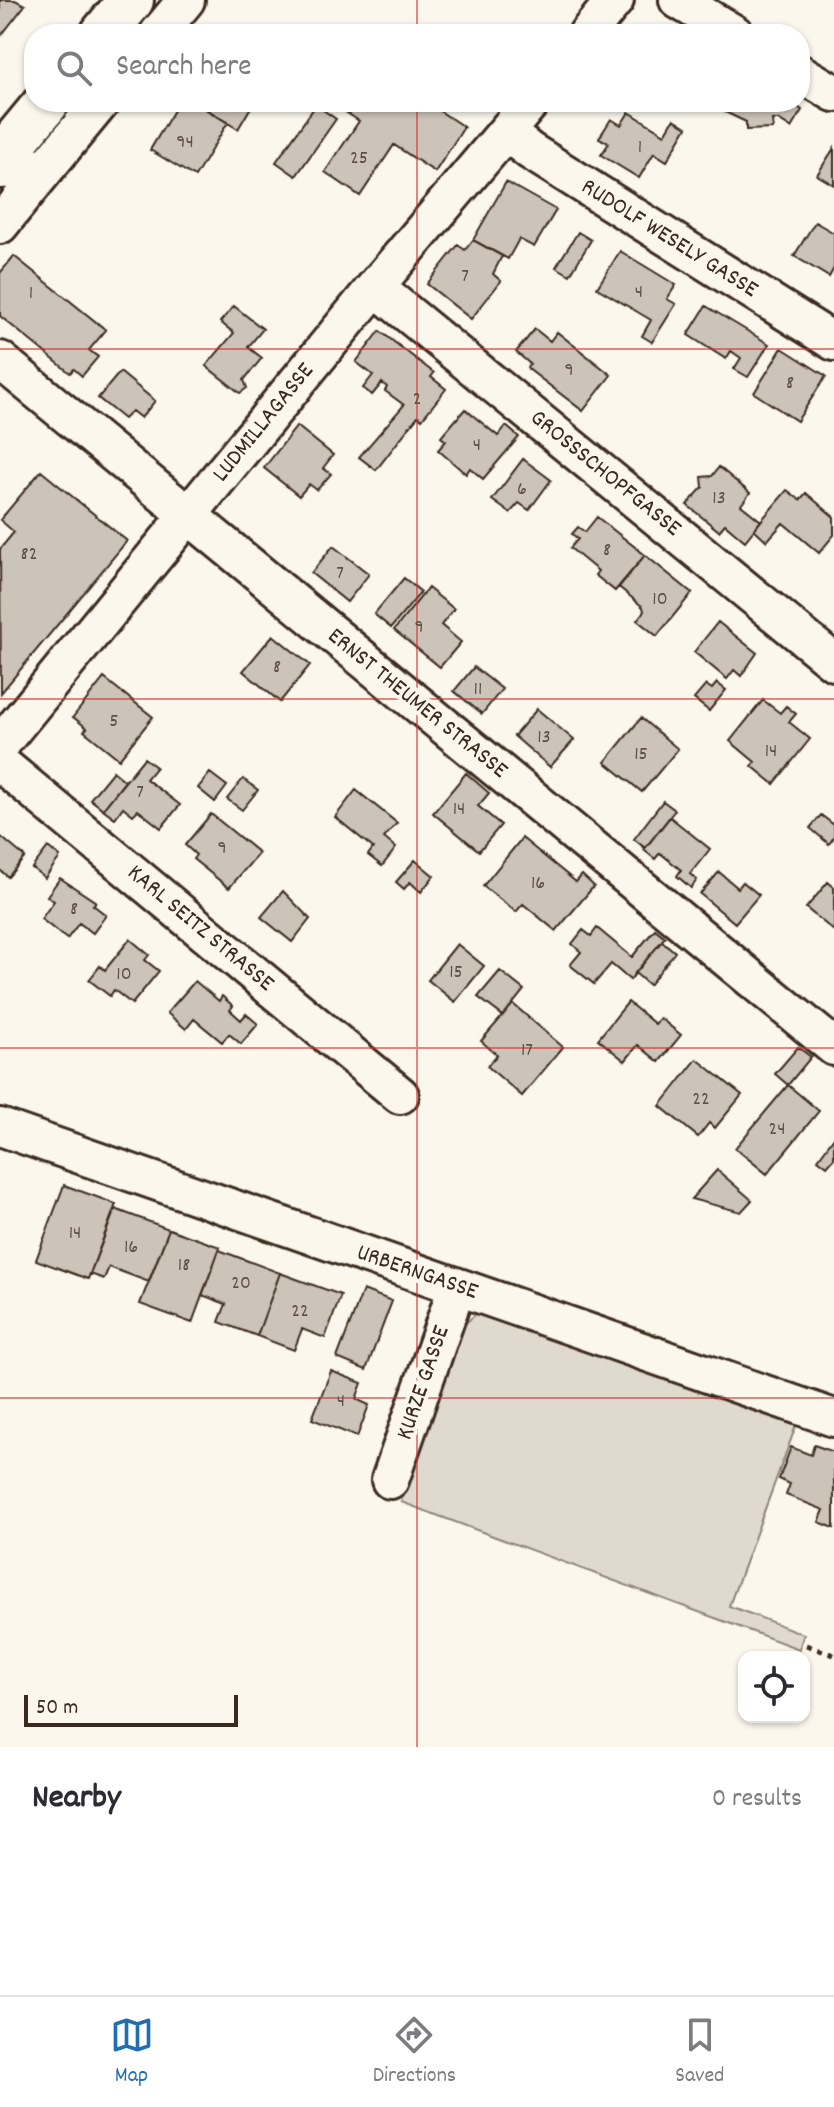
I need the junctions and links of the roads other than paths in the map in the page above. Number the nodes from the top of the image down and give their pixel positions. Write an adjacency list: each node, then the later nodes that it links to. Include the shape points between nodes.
1 (131, 0): 5 (main road)
2 (186, 0): 6 (street)
3 (615, 0): 7 (street)
4 (678, 0): 8 (street)
5 (111, 24)
6 (166, 24)
7 (595, 24)
8 (718, 24)
9 (810, 79): 10 (street)
10 (834, 93)
11 (39, 112): 15 (main road)
12 (93, 112): 16 (street)
13 (523, 112): 14 (street, LUDMILLAGASSE)
14 (506, 132): 19 (street, LUDMILLAGASSE); 20 (street, RUDOLF WESELY GASSE)
15 (0, 159)
16 (48, 166): 17 (street); 18 (street)
17 (0, 170)
18 (0, 225)
19 (375, 287): 22 (street, LUDMILLAGASSE); 23 (street, GROSSSCHOPFGASSE)
20 (834, 342)
21 (0, 360): 22 (street, ERNST THEUMER STRASSE)
22 (188, 517): 24 (street, LUDMILLAGASSE); 26 (street, ERNST THEUMER STRASSE)
23 (834, 662)
24 (0, 745)
25 (0, 763): 27 (street, KARL SEITZ STRASSE)
26 (834, 1047)
27 (400, 1095)
28 (0, 1127): 29 (street, URBERNGASSE)
29 (457, 1287): 30 (street, URBERNGASSE); 31 (street, KURZE GASSE)
30 (834, 1418)
31 (390, 1480)

